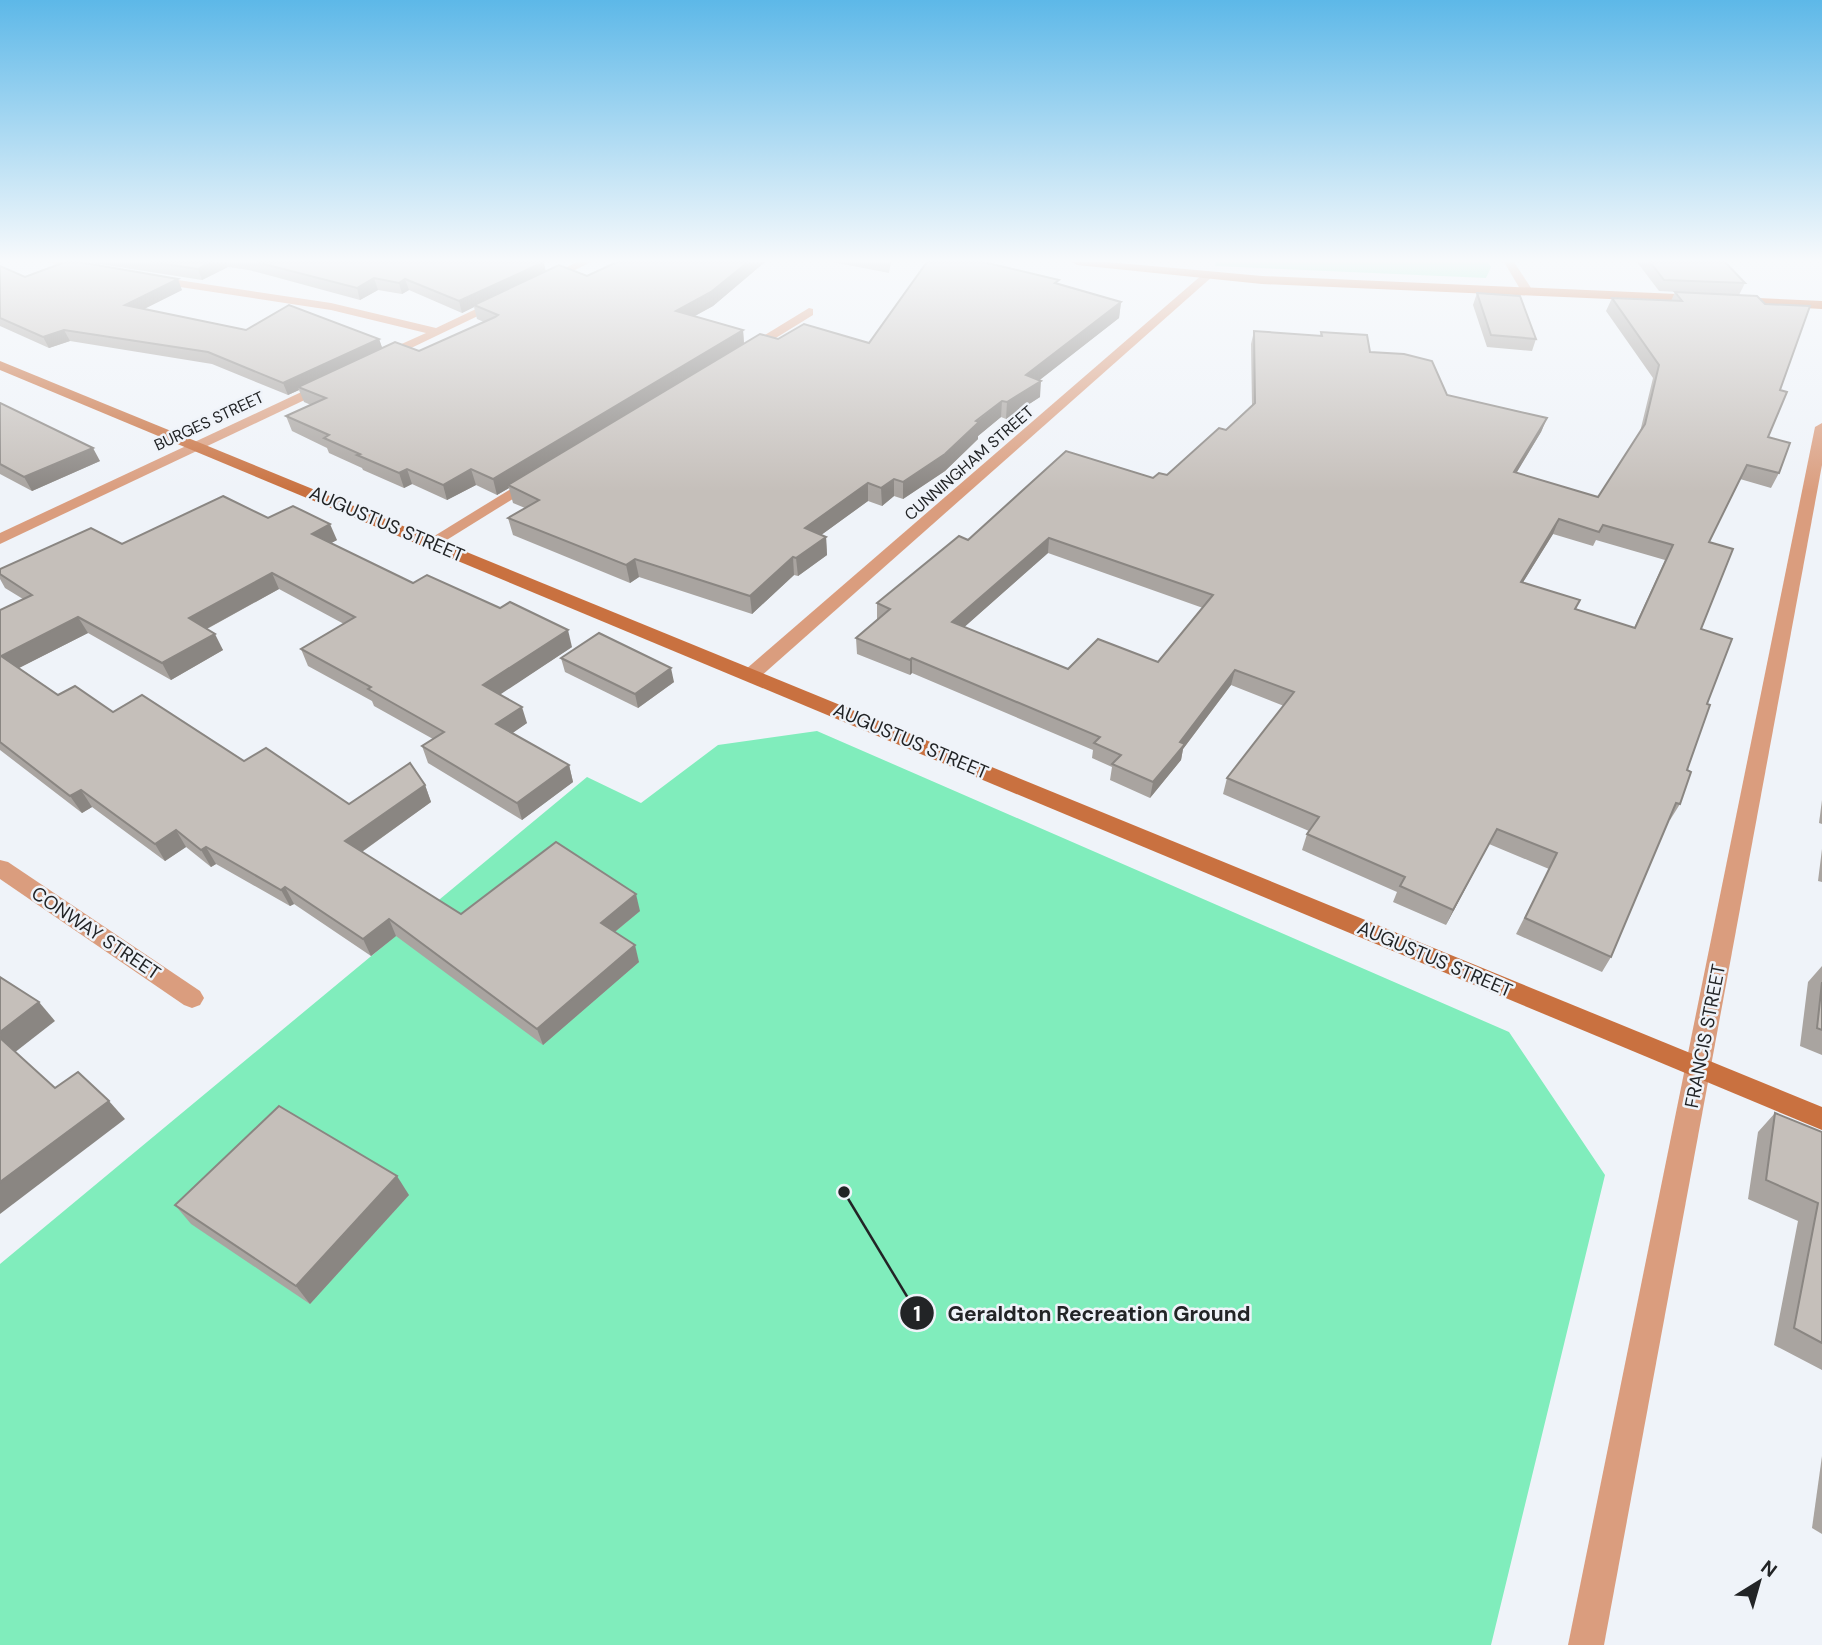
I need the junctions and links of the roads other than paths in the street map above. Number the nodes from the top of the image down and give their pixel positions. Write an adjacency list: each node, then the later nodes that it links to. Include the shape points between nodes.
1 (423, 339): 5 (street)
2 (765, 339): 4 (street)
3 (1135, 339): 13 (street, CUNNINGHAM STREET)
4 (732, 359)
5 (374, 362)
6 (0, 365): 9 (street, AUGUSTUS STREET)
7 (337, 380): 9 (street, BURGES STREET)
8 (1822, 427): 16 (street, FRANCIS STREET)
9 (198, 446): 11 (street, BURGES STREET); 12 (street, AUGUSTUS STREET)
10 (546, 472): 12 (street)
11 (0, 539)
12 (431, 542): 13 (street, AUGUSTUS STREET)
13 (752, 674): 16 (street, AUGUSTUS STREET)
14 (0, 868): 15 (street, CONWAY STREET)
15 (192, 998)
16 (1699, 1069): 17 (street, AUGUSTUS STREET); 18 (street, FRANCIS STREET)
17 (1822, 1119)
18 (1586, 1645)

